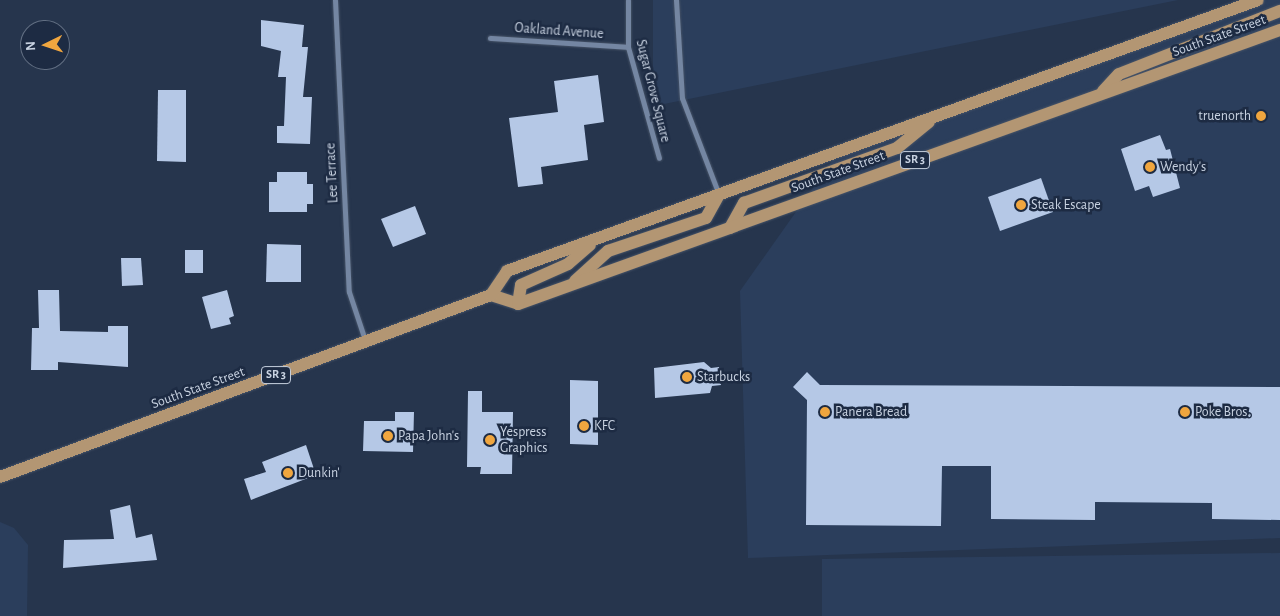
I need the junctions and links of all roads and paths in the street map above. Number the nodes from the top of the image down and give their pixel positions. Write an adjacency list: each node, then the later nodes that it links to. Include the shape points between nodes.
1 (335, 0): 18 (street, Lee Terrace, via 349,292)
2 (628, 0): 8 (street, Sugar Grove Square)
3 (676, 0): 12 (street, via 682,98)
4 (1258, 0): 10 (main road, South State Street / SR 3)
5 (1280, 11): 9 (main road, via 1119,74)
6 (1280, 30): 9 (main road, South State Street / SR 3)
7 (490, 38): 8 (street, Oakland Avenue)
8 (628, 47): 11 (street, Sugar Grove Square)
9 (1101, 93): 13 (main road, South State Street / SR 3)
10 (936, 116): 12 (main road, South State Street / SR 3); 13 (main road, via 897,148 744,204)
11 (659, 158)
12 (718, 195): 14 (main road, South State Street / SR 3); 15 (main road, via 706,218 608,250)
13 (730, 228): 15 (main road, South State Street / SR 3)
14 (597, 239): 16 (main road, South State Street / SR 3, via 507,271); 17 (main road, via 568,264 520,285)
15 (572, 284): 17 (main road, South State Street / SR 3)
16 (491, 295): 17 (main road); 18 (main road, South State Street / SR 3)
17 (518, 304)
18 (367, 343): 19 (main road, South State Street / SR 3)
19 (0, 477)

